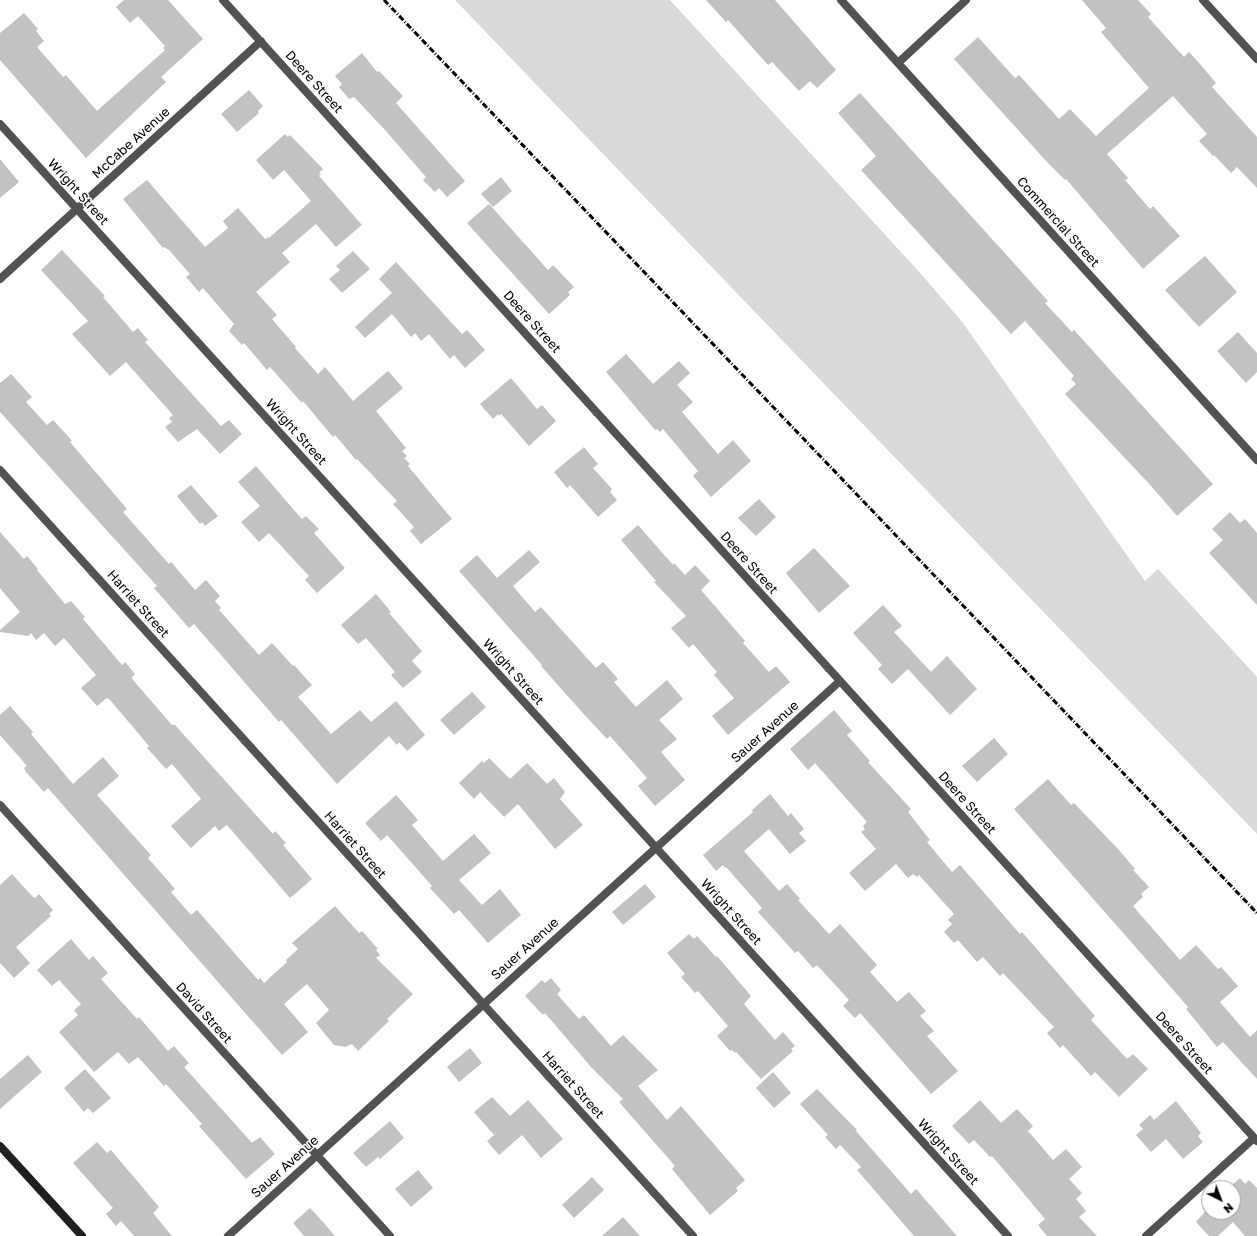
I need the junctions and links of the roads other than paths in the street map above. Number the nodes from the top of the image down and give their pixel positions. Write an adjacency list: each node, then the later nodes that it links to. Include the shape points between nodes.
1 (223, 0): 5 (street, Deere Street)
2 (841, 0): 7 (street, Commercial Street)
3 (966, 0): 7 (street)
4 (1203, 0): 6 (street)
5 (261, 41): 9 (street, McCabe Avenue); 13 (street, Deere Street)
6 (1257, 59)
7 (898, 63): 11 (street, Commercial Street)
8 (0, 124): 9 (street, Wright Street)
9 (77, 209): 10 (street, McCabe Avenue); 15 (street, Wright Street)
10 (0, 279)
11 (1257, 460)
12 (0, 470): 16 (street, Harriet Street)
13 (840, 680): 15 (street, Sauer Avenue); 17 (street, Deere Street)
14 (0, 805): 19 (street, David Street)
15 (656, 847): 16 (street, Sauer Avenue); 24 (street, Wright Street)
16 (483, 1003): 19 (street, Sauer Avenue); 23 (street, Harriet Street)
17 (1256, 1140): 25 (street)
18 (0, 1146): 20 (main road)
19 (316, 1155): 21 (street, Sauer Avenue); 22 (street, David Street)
20 (82, 1236)
21 (228, 1236)
22 (390, 1236)
23 (693, 1236)
24 (1008, 1236)
25 (1146, 1236)

